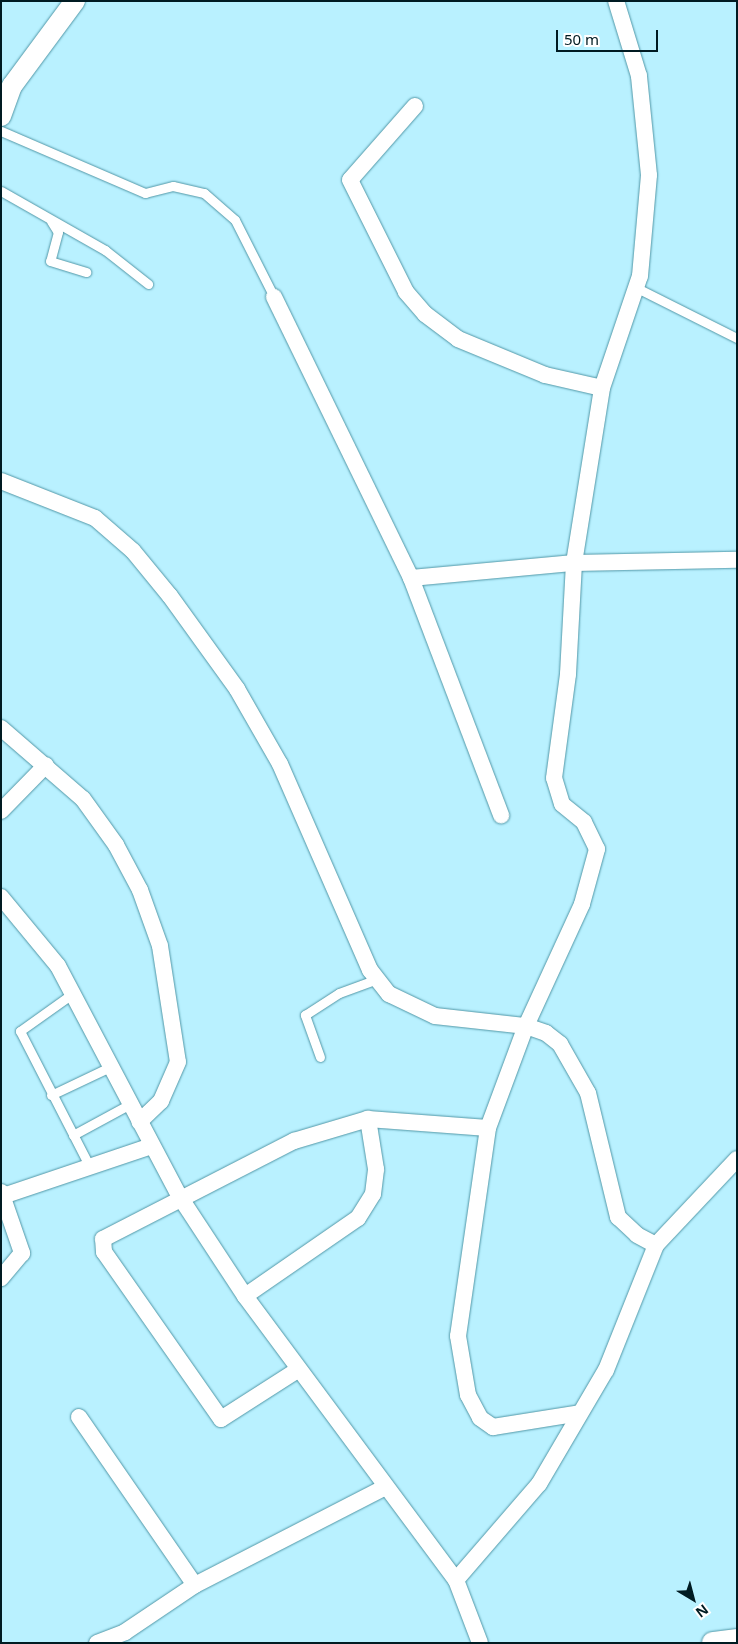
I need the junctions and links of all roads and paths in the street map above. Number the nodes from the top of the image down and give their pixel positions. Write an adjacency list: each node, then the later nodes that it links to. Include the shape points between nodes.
1 (75, 1): 3 (street)
2 (616, 1): 11 (street, via 626,23 646,116 649,175)
3 (7, 84): 5 (street)
4 (415, 106): 14 (street, via 350,180 406,292 425,314 458,340 545,375)
5 (1, 116)
6 (1, 131): 12 (lane, via 145,193 173,186 204,194 235,220)
7 (1, 191): 8 (lane)
8 (50, 219): 9 (lane, via 58,232 50,261); 10 (lane, via 106,250)
9 (86, 272)
10 (148, 284)
11 (637, 288): 13 (lane); 14 (street)
12 (274, 297): 18 (street)
13 (737, 338)
14 (602, 388): 17 (street)
15 (1, 481): 24 (street, via 95,518 133,551 170,596 237,689 280,764)
16 (737, 560): 17 (street)
17 (574, 563): 18 (street); 26 (street, via 568,674 554,778 562,804 584,822 597,849 582,904)
18 (411, 578): 22 (street)
19 (1, 728): 20 (street)
20 (46, 765): 21 (street); 32 (street, via 82,799 116,846 160,946 178,1062 161,1101)
21 (1, 812)
22 (501, 815)
23 (1, 897): 25 (street, via 58,966)
24 (377, 979): 26 (street, via 404,1005 435,1016); 27 (lane, via 339,993 305,1015)
25 (72, 994): 28 (street); 29 (lane, via 20,1031)
26 (526, 1026): 33 (street); 40 (street, via 546,1033 560,1044 577,1070 588,1093 618,1216 637,1235)
27 (320, 1057)
28 (110, 1067): 29 (lane); 30 (street)
29 (51, 1095): 34 (lane)
30 (130, 1104): 32 (street); 34 (lane)
31 (368, 1119): 33 (street); 39 (street, via 294,1141); 42 (street, via 376,1170 373,1194 358,1218)
32 (139, 1122): 35 (street)
33 (488, 1128): 44 (street, via 458,1336 468,1395 480,1418 493,1427)
34 (73, 1136): 37 (lane)
35 (152, 1146): 37 (street); 39 (street)
36 (737, 1159): 40 (street)
37 (90, 1167): 38 (street)
38 (2, 1194): 41 (street, via 22,1253)
39 (180, 1197): 42 (street); 43 (street, via 108,1235 101,1245 104,1252 221,1419)
40 (656, 1245): 44 (street, via 606,1370)
41 (1, 1278)
42 (245, 1296): 43 (street)
43 (296, 1371): 46 (street)
44 (580, 1413): 47 (street, via 539,1484)
45 (79, 1416): 48 (street)
46 (384, 1488): 47 (street); 48 (street)
47 (456, 1580): 51 (street)
48 (195, 1585): 50 (street, via 125,1632)
49 (737, 1640): 52 (main road)
50 (97, 1643)
51 (480, 1643)
52 (713, 1643)

